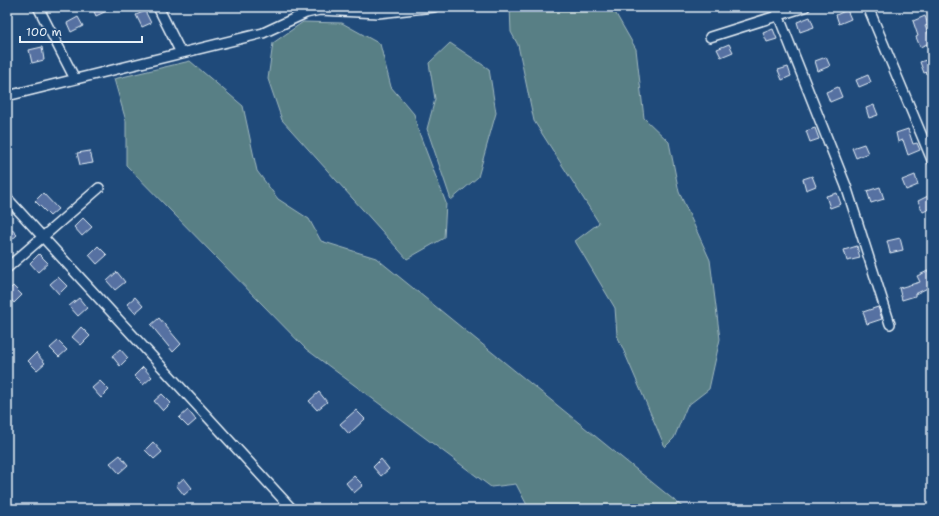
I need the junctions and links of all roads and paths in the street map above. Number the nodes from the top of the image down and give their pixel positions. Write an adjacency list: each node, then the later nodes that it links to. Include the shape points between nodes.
1 (38, 7): 10 (street)
2 (158, 7): 9 (street)
3 (434, 7): 6 (street, via 378,13)
4 (805, 7): 7 (street)
5 (868, 7): 12 (street)
6 (319, 8): 9 (street, via 262,33)
7 (777, 11): 8 (street); 17 (street, via 846,186)
8 (710, 38)
9 (181, 53): 10 (street)
10 (75, 79): 11 (street)
11 (7, 96)
12 (932, 160)
13 (99, 188): 15 (street)
14 (7, 198): 15 (street)
15 (43, 236): 16 (street); 18 (street)
16 (7, 268)
17 (890, 324)
18 (292, 509)

